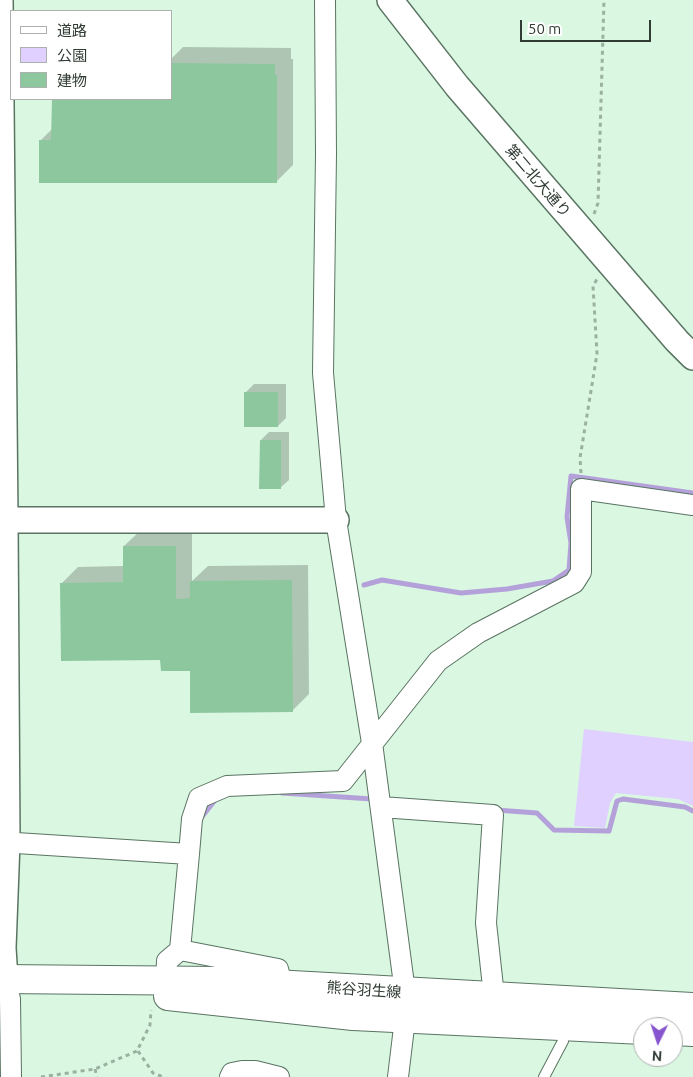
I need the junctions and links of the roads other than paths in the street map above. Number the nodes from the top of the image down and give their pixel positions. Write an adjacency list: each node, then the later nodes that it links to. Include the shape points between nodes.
1 (0, 0): 6 (street)
2 (325, 0): 7 (street, via 323,373)
3 (390, 0): 4 (street, 第二北大通り, via 457,86)
4 (693, 357)
5 (693, 505): 8 (street, via 581,489 581,572 574,583 478,633 438,661)
6 (3, 520): 7 (street); 10 (street)
7 (336, 520): 8 (street)
8 (372, 743): 9 (street); 11 (street, via 343,781 228,786 199,798 192,819)
9 (381, 807): 16 (street, via 493,816 486,924); 17 (street)
10 (3, 842): 11 (street); 13 (street)
11 (190, 854): 12 (street)
12 (180, 950): 14 (street, via 278,968); 15 (street, via 167,961)
13 (3, 979): 15 (main road, 熊谷羽生線); 21 (street, via 10,999)
14 (282, 984): 15 (main road, 熊谷羽生線); 17 (main road, 熊谷羽生線)
15 (159, 987): 17 (main road, 熊谷羽生線, via 353,1016)
16 (494, 996): 17 (main road, 熊谷羽生線); 18 (main road, 熊谷羽生線)
17 (405, 1005): 19 (main road, 熊谷羽生線); 24 (street)
18 (693, 1007)
19 (633, 1029)
20 (563, 1041): 25 (lane)
21 (11, 1077)
22 (230, 1077): 23 (street, via 232,1073 255,1071)
23 (279, 1077)
24 (398, 1077)
25 (544, 1077)

